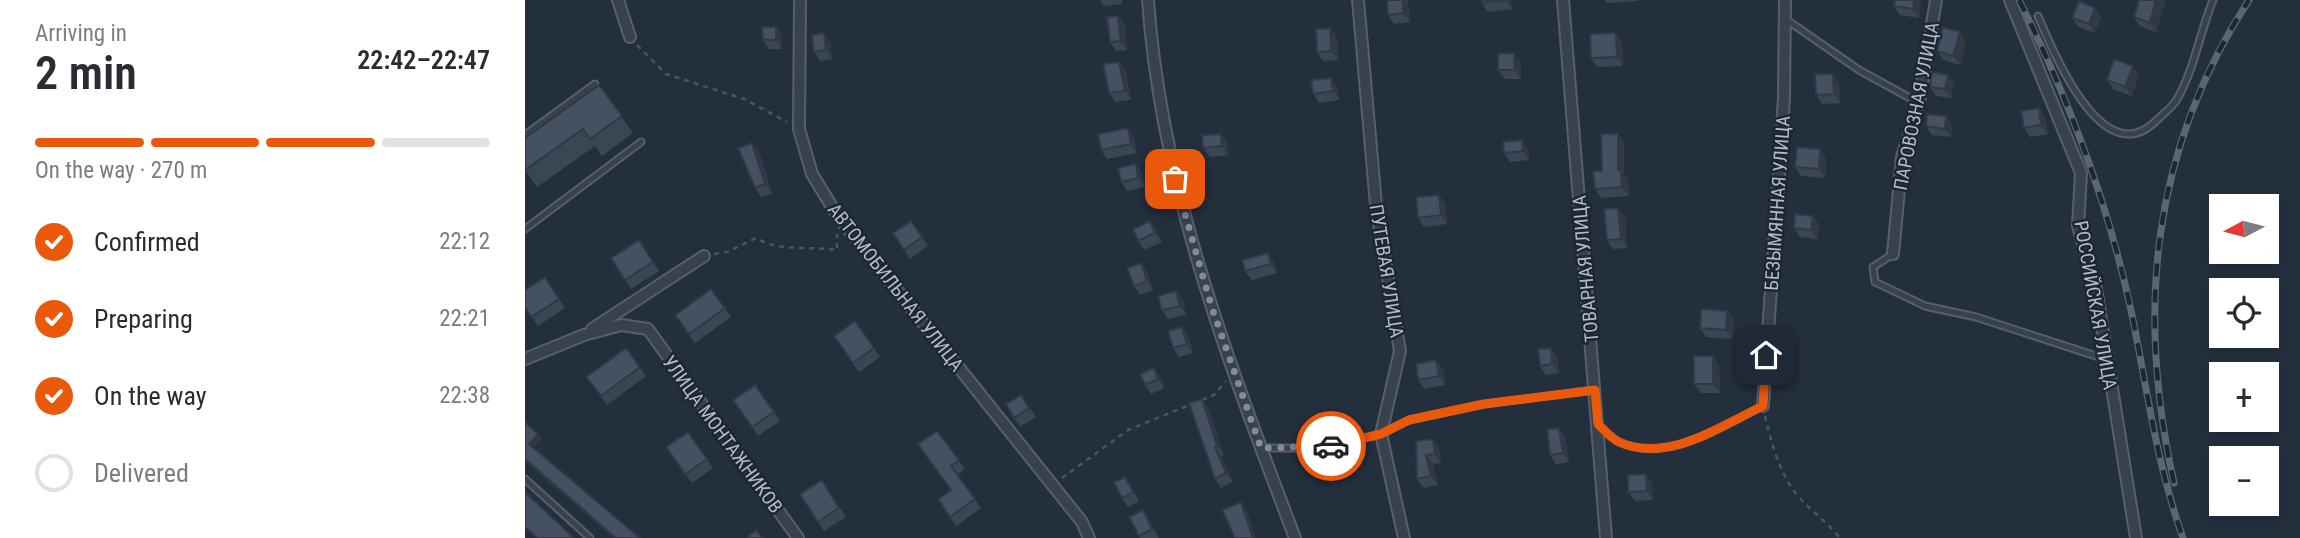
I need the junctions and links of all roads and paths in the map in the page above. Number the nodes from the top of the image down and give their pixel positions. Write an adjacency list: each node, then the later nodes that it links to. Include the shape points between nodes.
1 (618, 0): 12 (street)
2 (800, 0): 15 (street, АВТОМОБИЛЬНАЯ УЛИЦА)
3 (1148, 0): 25 (street, via 1164,135)
4 (1358, 0): 29 (street, ПУТЕВАЯ УЛИЦА, via 1376,205 1400,351)
5 (1563, 0): 26 (street, ТОВАРНАЯ УЛИЦА)
6 (1785, 0): 11 (street, БЕЗЫМЯННАЯ УЛИЦА)
7 (1937, 0): 14 (street, ПАРОВОЗНАЯ УЛИЦА)
8 (2010, 0): 24 (street, РОССИЙСКАЯ УЛИЦА, via 2081,173 2078,226 2095,288)
9 (2214, 0): 10 (lane, via 2175,102 2150,128 2137,134 2114,132 2083,103 2064,74)
10 (2038, 16)
11 (1784, 18): 14 (lane, via 1859,71); 27 (street, БЕЗЫМЯННАЯ УЛИЦА, via 1784,98)
12 (629, 37): 15 (path, via 666,74 744,99)
13 (595, 84): 16 (lane)
14 (1919, 103): 20 (street, ПАРОВОЗНАЯ УЛИЦА, via 1902,157)
15 (799, 129): 18 (street, АВТОМОБИЛЬНАЯ УЛИЦА, via 811,173)
16 (525, 135)
17 (641, 142): 19 (lane)
18 (837, 215): 21 (path, via 837,250 770,246 756,238 727,252); 32 (street, АВТОМОБИЛЬНАЯ УЛИЦА)
19 (525, 229)
20 (1893, 254): 24 (lane, via 1874,267 1875,282 1925,306 1976,317)
21 (704, 256): 22 (street)
22 (584, 335): 23 (street); 34 (street, УЛИЦА МОНТАЖНИКОВ, via 621,325 648,329)
23 (525, 359)
24 (2105, 359): 40 (street, РОССИЙСКАЯ УЛИЦА)
25 (1234, 372): 30 (street); 32 (path, via 1215,395 1140,424 1065,478)
26 (1595, 390): 28 (street, ТОВАРНАЯ УЛИЦА); 29 (lane, via 1484,404 1409,420)
27 (1763, 406): 28 (lane, via 1678,446 1649,450 1617,441); 39 (path, via 1772,447 1797,495)
28 (1598, 424): 38 (street, ТОВАРНАЯ УЛИЦА)
29 (1381, 434): 30 (lane, via 1325,447); 37 (street, ПУТЕВАЯ УЛИЦА)
30 (1261, 448): 36 (street)
31 (525, 479): 33 (lane)
32 (1049, 480): 35 (street, АВТОМОБИЛЬНАЯ УЛИЦА)
33 (590, 538)
34 (798, 538)
35 (1089, 538)
36 (1295, 538)
37 (1404, 538)
38 (1606, 538)
39 (1840, 538)
40 (2136, 538)

